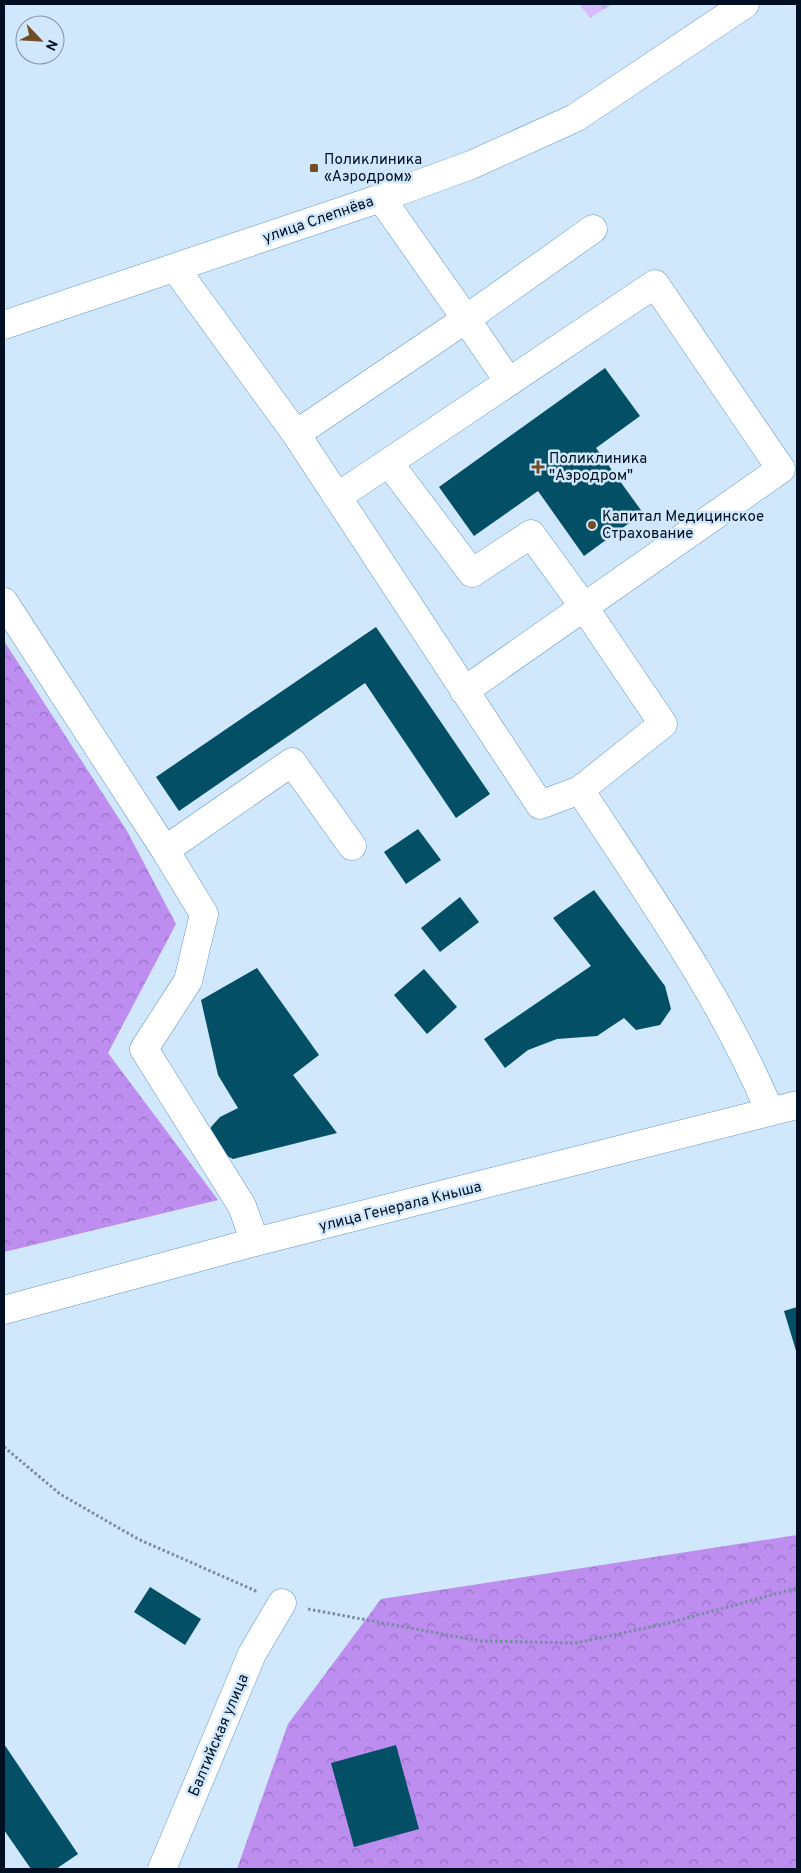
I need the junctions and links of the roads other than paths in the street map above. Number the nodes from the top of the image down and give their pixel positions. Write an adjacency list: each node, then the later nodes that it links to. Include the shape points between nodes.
1 (744, 4): 2 (street, улица Слепнёва, via 576,118 471,165)
2 (381, 198): 4 (street, улица Слепнёва); 5 (street)
3 (593, 229): 5 (street)
4 (175, 268): 6 (street, улица Слепнёва); 8 (street)
5 (466, 319): 7 (street); 8 (street)
6 (4, 325)
7 (509, 382): 9 (street); 12 (street, via 655,284 781,469)
8 (296, 434): 10 (street)
9 (389, 463): 10 (street); 12 (street, via 472,573 531,534)
10 (337, 497): 13 (street)
11 (4, 602): 16 (street)
12 (584, 607): 13 (street); 14 (street, via 663,724)
13 (464, 691): 14 (street, via 540,805)
14 (580, 790): 18 (street, via 691,960 753,1072)
15 (352, 846): 16 (street, via 292,762)
16 (165, 850): 19 (street, via 204,914 188,981 144,1049 242,1206)
17 (797, 1105): 18 (street, улица Генерала Кныша)
18 (770, 1112): 19 (street, улица Генерала Кныша)
19 (255, 1242): 20 (street, улица Генерала Кныша)
20 (4, 1310)
21 (282, 1603): 22 (street, Балтийская улица, via 252,1654)
22 (162, 1869)

